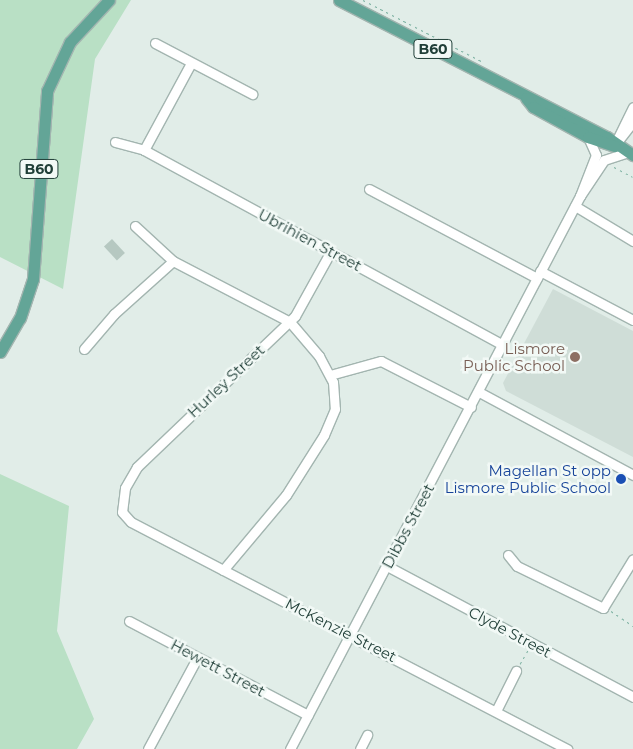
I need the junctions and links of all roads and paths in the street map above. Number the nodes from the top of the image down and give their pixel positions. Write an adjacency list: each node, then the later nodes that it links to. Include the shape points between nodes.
1 (109, 0): 30 (main road, B60, via 70,42 48,91 33,279 20,318)
2 (339, 0): 8 (main road, B60)
3 (363, 0): 6 (path)
4 (154, 43): 5 (street)
5 (191, 63): 7 (street); 14 (street)
6 (489, 65)
7 (252, 94)
8 (526, 98): 11 (main road, B60, via 533,107); 13 (main road, B60, via 608,137)
9 (633, 107): 13 (street)
10 (633, 122): 13 (street)
11 (588, 137): 13 (main road, B60); 19 (street, Dibbs Street, via 596,155)
12 (115, 142): 14 (street, Ubrihien Street)
13 (614, 146): 15 (main road, B60)
14 (144, 150): 23 (street, Ubrihien Street)
15 (630, 154): 19 (street, Dibbs Street, via 604,160)
16 (607, 163): 17 (path)
17 (633, 177)
18 (369, 189): 25 (street)
19 (580, 196): 20 (street, Dibbs Street)
20 (575, 206): 22 (street); 25 (street, Dibbs Street)
21 (135, 226): 24 (street)
22 (633, 241)
23 (331, 252): 27 (street, Hurley Street); 28 (street, Ubrihien Street)
24 (173, 261): 27 (street); 29 (street, via 114,314)
25 (539, 274): 26 (street); 28 (street, Dibbs Street)
26 (633, 320)
27 (290, 322): 31 (street); 35 (street, Hurley Street, via 136,467 124,488)
28 (502, 344): 32 (street, Dibbs Street)
29 (84, 349)
30 (0, 352)
31 (330, 375): 33 (street, via 381,361); 39 (street, via 335,403 327,431 286,495)
32 (479, 392): 33 (street, Dibbs Street); 34 (street)
33 (471, 407): 38 (street, Dibbs Street)
34 (633, 475)
35 (121, 508): 39 (street, McKenzie Street, via 131,522)
36 (508, 555): 40 (street, via 517,566 589,605)
37 (633, 559): 40 (street)
38 (387, 566): 43 (street, Dibbs Street); 44 (street, Clyde Street)
39 (223, 570): 43 (street, McKenzie Street)
40 (608, 604): 42 (path)
41 (129, 621): 45 (street, Hewett Street)
42 (633, 626)
43 (351, 635): 48 (street, McKenzie Street); 49 (street, Dibbs Street)
44 (532, 643): 46 (path); 47 (street, Clyde Street)
45 (197, 658): 49 (street, Hewett Street); 51 (street)
46 (516, 671): 48 (street)
47 (633, 697)
48 (496, 711): 54 (street, McKenzie Street)
49 (308, 715): 52 (street, Dibbs Street)
50 (367, 735): 53 (street)
51 (148, 749)
52 (290, 749)
53 (360, 749)
54 (567, 749)

